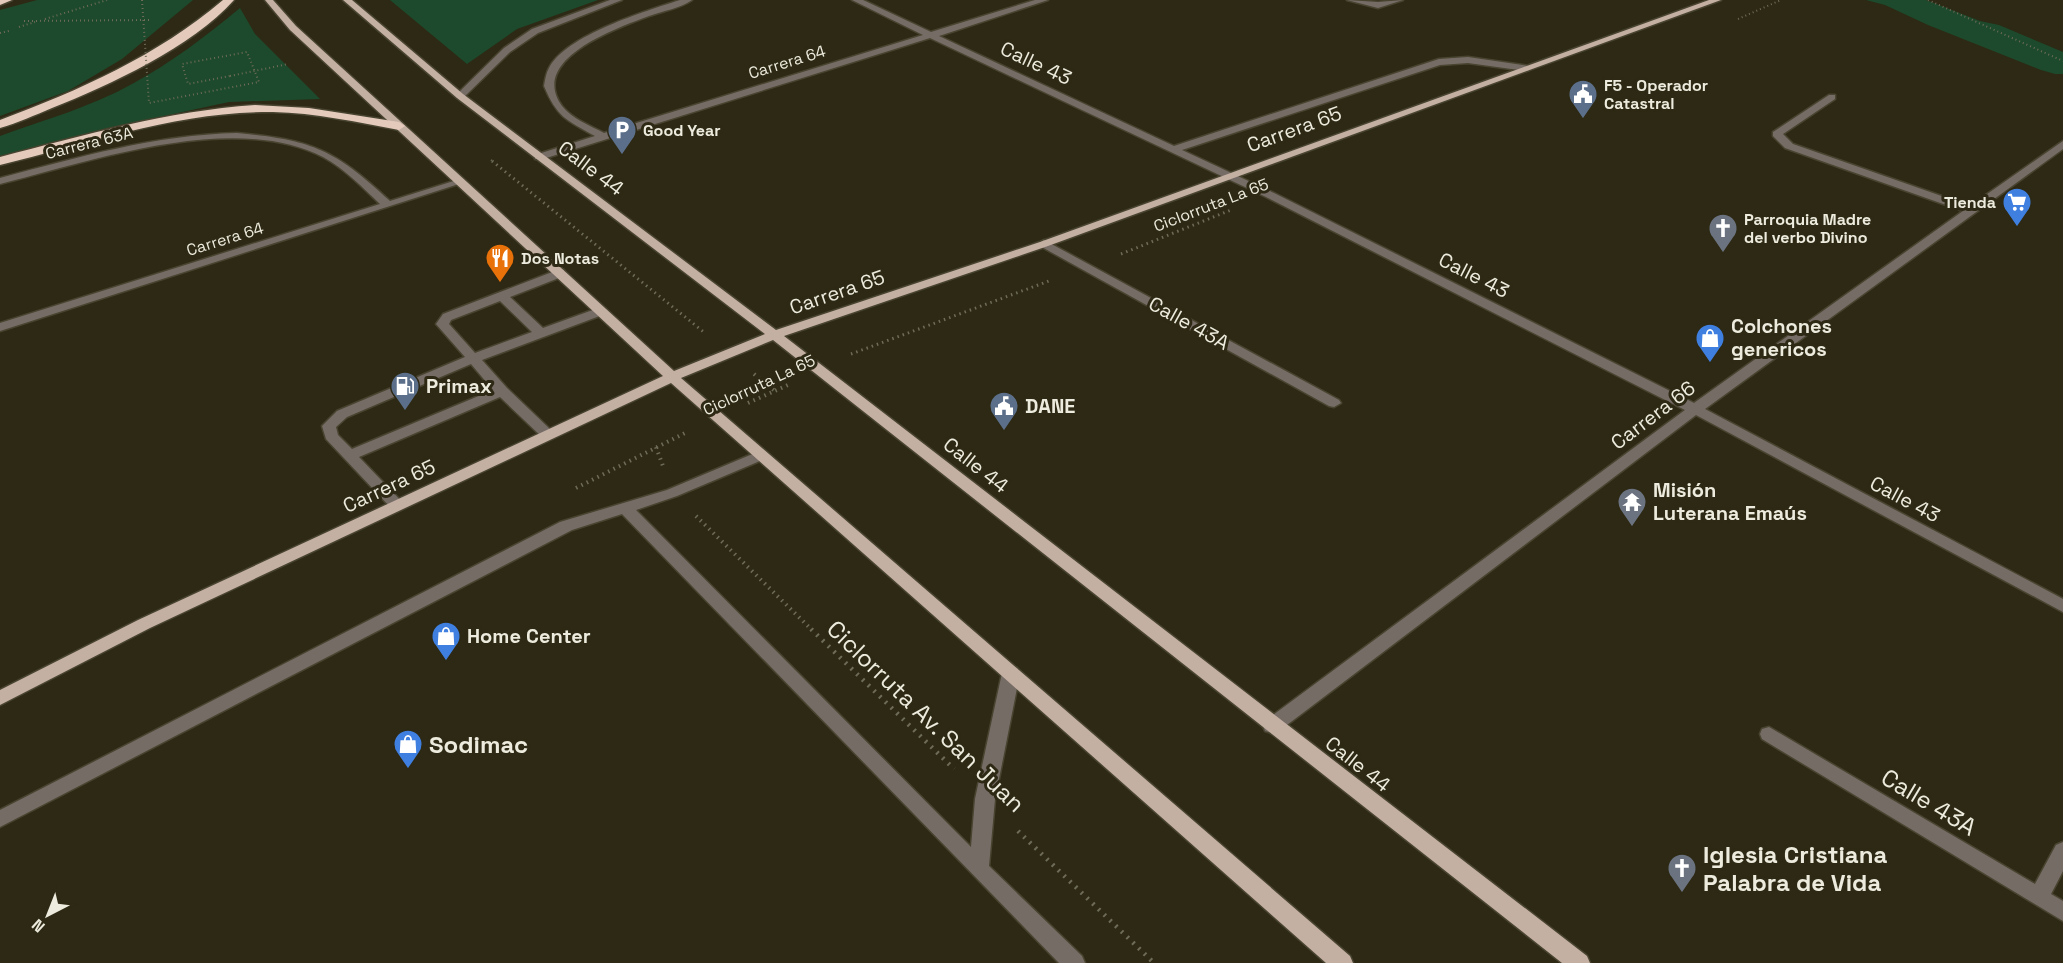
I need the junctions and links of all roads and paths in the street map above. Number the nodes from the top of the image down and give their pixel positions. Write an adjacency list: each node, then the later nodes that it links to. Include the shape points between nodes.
1 (7, 0): 16 (highway)
2 (107, 0): 19 (path)
3 (142, 0): 24 (path, bridge, via 149,103 259,82 247,52 182,64 188,84 230,76)
4 (229, 0): 28 (highway, via 192,31 118,74)
5 (269, 0): 29 (main road, via 293,28)
6 (347, 0): 26 (main road, Calle 44)
7 (618, 0): 26 (street, via 534,31 507,50)
8 (688, 0): 30 (street, Calle 44, via 577,45 551,70 548,91 557,108)
9 (856, 0): 22 (street, Calle 43)
10 (1044, 0): 22 (street, Carrera 64)
11 (1351, 0): 12 (street, via 1378,5)
12 (1399, 0)
13 (1717, 0): 25 (main road, Carrera 65)
14 (1781, 0): 20 (path)
15 (1928, 0): 23 (path)
16 (0, 2)
17 (159, 20): 19 (path)
18 (20, 21): 19 (path)
19 (39, 21): 21 (path)
20 (1729, 22)
21 (0, 33)
22 (929, 34): 30 (street, Carrera 64); 32 (street, Calle 43)
23 (2063, 61)
24 (293, 63)
25 (1526, 68): 32 (street, via 1468,60 1439,62); 35 (main road, Carrera 65)
26 (460, 96): 33 (main road, Calle 44)
27 (1832, 97): 41 (street, via 1777,134 1781,140 1789,146)
28 (0, 124)
29 (399, 126): 34 (highway, via 285,109 218,111); 38 (main road)
30 (603, 137): 33 (street, Carrera 64)
31 (2063, 144): 41 (street, Carrera 66)
32 (1173, 149): 35 (street, Calle 43)
33 (539, 157): 49 (main road, Calle 44)
34 (0, 161)
35 (1228, 175): 39 (street, Calle 43); 42 (main road, Carrera 65)
36 (0, 181): 40 (street, Carrera 63A, via 118,150 186,139 239,137 284,142 317,151 347,168)
37 (1914, 181): 41 (street)
38 (460, 182): 40 (street, Carrera 64); 44 (main road)
39 (1270, 195): 43 (path, Ciclorruta La 65); 55 (street, Calle 43)
40 (388, 205): 47 (street, Carrera 64)
41 (1975, 207): 55 (street, Carrera 66)
42 (1044, 244): 43 (street, Calle 43A); 49 (main road, Carrera 65)
43 (1087, 267): 51 (path, Ciclorruta La 65); 54 (street, Calle 43A)
44 (560, 273): 45 (street); 46 (main road)
45 (502, 296): 48 (street); 50 (street, via 447,317 442,324)
46 (601, 311): 48 (street); 52 (main road)
47 (0, 327)
48 (540, 333): 50 (street)
49 (774, 335): 51 (main road, Calle 44); 52 (main road, Carrera 65)
50 (472, 359): 53 (street); 60 (street, via 342,414 328,426 331,436)
51 (818, 370): 56 (path, Ciclorruta La 65); 67 (main road, Calle 44)
52 (672, 377): 56 (main road); 57 (main road, Carrera 65)
53 (502, 391): 57 (street); 60 (street)
54 (1334, 403)
55 (1695, 409): 64 (street, Calle 43); 67 (street, Carrera 66)
56 (719, 418): 58 (path, Ciclorruta La 65); 59 (main road)
57 (548, 435): 62 (main road, Carrera 65)
58 (656, 447)
59 (762, 455): 61 (street); 65 (main road)
60 (349, 456): 62 (street)
61 (672, 493): 63 (street); 69 (path, Ciclorruta Av. San Juan)
62 (398, 506): 66 (main road, Carrera 65, via 144,624)
63 (624, 507): 70 (street, via 566,526); 72 (street)
64 (2063, 606)
65 (1011, 673): 69 (street); 77 (main road)
66 (0, 698)
67 (1272, 726): 78 (main road, Calle 44)
68 (1769, 734): 73 (street, Calle 43A)
69 (985, 800): 72 (street); 76 (path, Ciclorruta Av. San Juan)
70 (0, 819)
71 (2063, 851): 73 (street)
72 (979, 869): 75 (street)
73 (2039, 897): 74 (street, Calle 43A)
74 (2063, 912)
75 (1074, 963)
76 (1154, 963)
77 (1342, 963)
78 (1579, 963)

